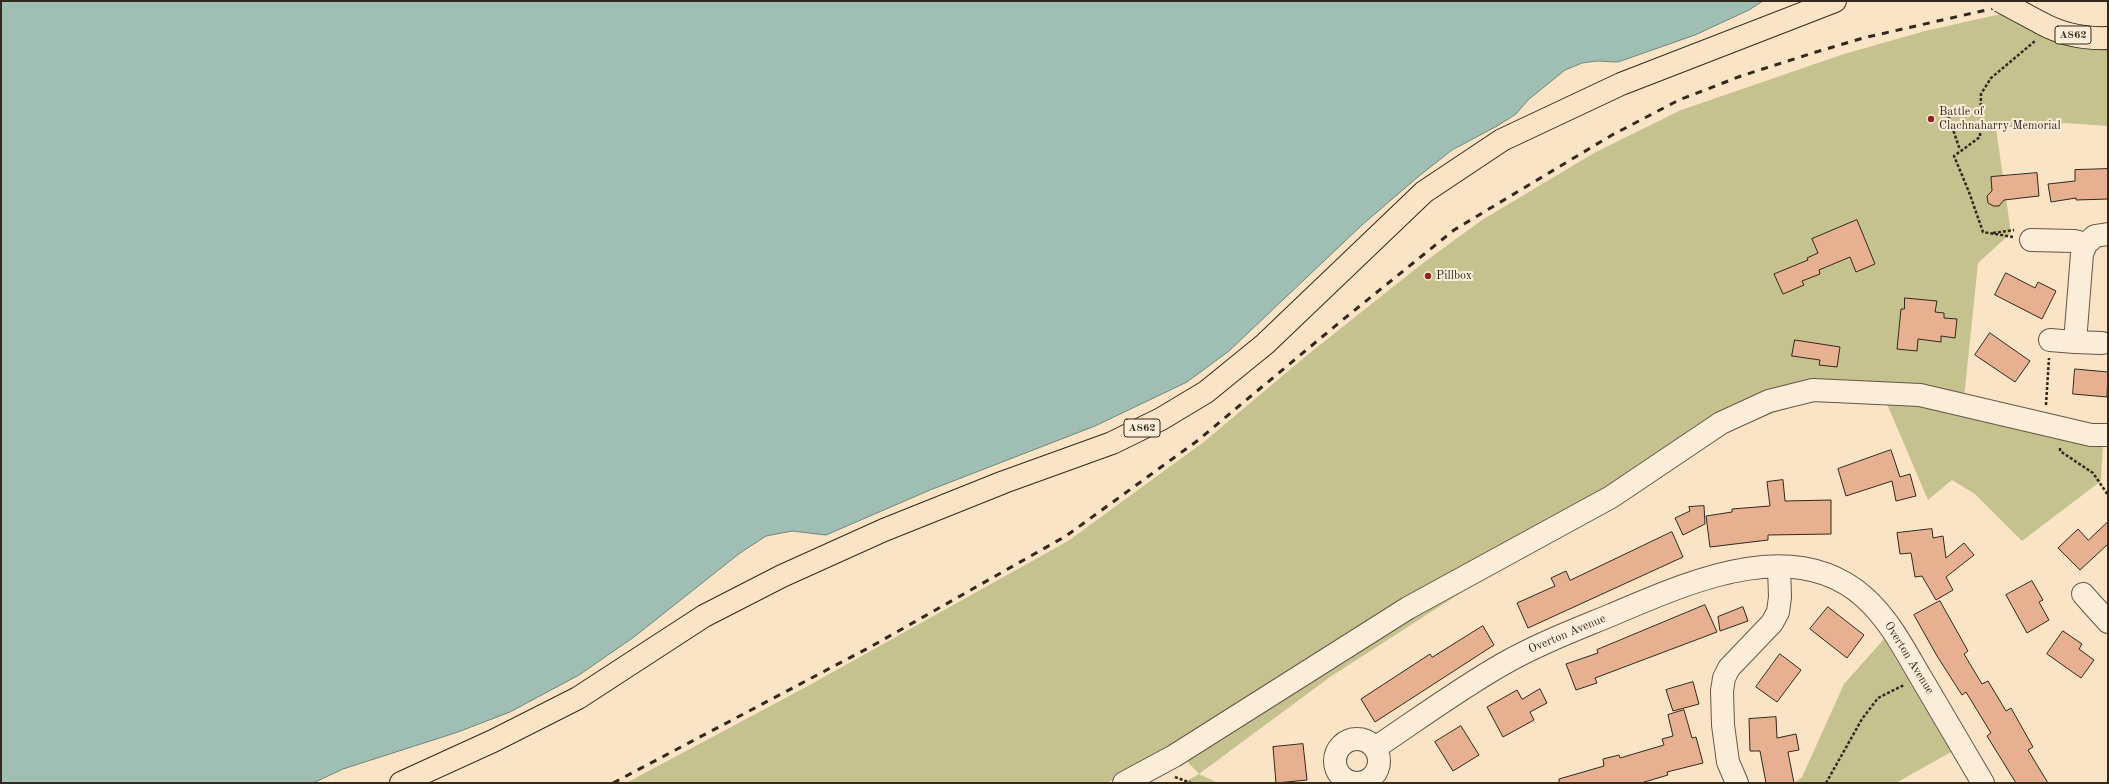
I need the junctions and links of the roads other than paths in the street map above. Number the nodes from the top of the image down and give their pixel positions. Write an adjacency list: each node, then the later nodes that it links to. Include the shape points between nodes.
1 (1834, 1): 16 (main road, A862, via 1621,84 1502,140 1424,192 1265,344 1206,392 1161,419 1112,443 1004,482 884,530 782,576 704,616 578,698)
2 (2000, 1): 3 (main road, A862, bridge, via 2046,26 2087,38)
3 (2108, 38)
4 (2108, 234): 6 (street, via 2095,236)
5 (2031, 240): 6 (street, via 2074,241)
6 (2086, 244): 8 (street, via 2082,254)
7 (2050, 340): 8 (street)
8 (2075, 342): 9 (street)
9 (2102, 343)
10 (2108, 435): 17 (street, via 2091,435 1920,395 1814,390 1769,401 1720,423 1612,497 1408,608 1174,756)
11 (1779, 567): 14 (street, Overton Avenue, via 1733,571 1685,584 1532,648 1502,664); 15 (street, via 1778,612 1772,623 1730,668 1724,678 1723,725); 19 (street, Overton Avenue, via 1822,571 1863,596 1884,618 1904,646)
12 (2083, 594): 13 (street)
13 (2107, 620)
14 (1375, 748): 18 (street, via 1378,754 1378,768 1368,779); 18 (street, via 1363,739 1356,739 1349,740 1338,749 1335,756 1337,770)
15 (1731, 782)
16 (401, 783)
17 (1124, 783)
18 (1353, 783)
19 (1983, 783)

